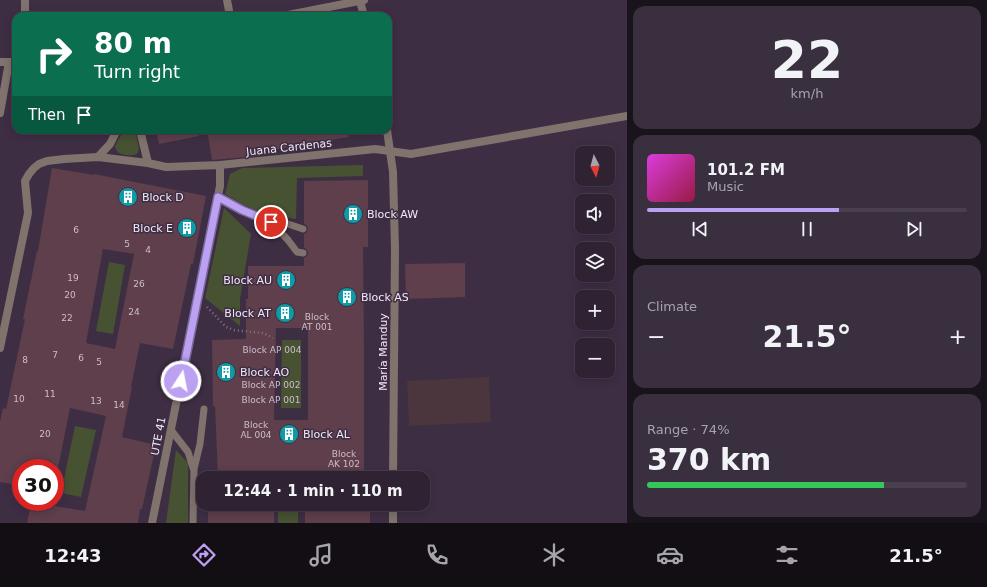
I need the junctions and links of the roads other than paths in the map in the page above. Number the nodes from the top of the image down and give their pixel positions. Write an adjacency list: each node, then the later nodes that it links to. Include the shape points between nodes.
1 (25, 0): 4 (street)
2 (227, 0): 5 (street)
3 (362, 0): 6 (street); 7 (street)
4 (25, 12)
5 (229, 12)
6 (303, 12)
7 (364, 12)
8 (0, 62): 9 (street)
9 (12, 62): 10 (street)
10 (0, 113)
11 (627, 116): 15 (street, Juana Cardenas, via 411,154)
12 (115, 134): 16 (street)
13 (141, 134): 17 (street)
14 (388, 134): 15 (street, María Manduy)
15 (390, 151): 18 (street, Juana Cardenas, via 375,149); 27 (street, María Manduy, via 395,249)
16 (98, 157): 17 (street, Juana Cardenas); 23 (street, Juana Cardenas, via 47,161 34,168 25,181 28,213)
17 (148, 163): 18 (street, Juana Cardenas, via 166,167)
18 (220, 165): 19 (street, UTE 41)
19 (218, 197): 20 (lane); 25 (street, UTE 41)
20 (271, 222): 21 (lane); 22 (lane, via 297,252)
21 (303, 228)
22 (303, 253)
23 (0, 348)
24 (204, 409): 26 (lane)
25 (171, 430): 26 (lane, via 188,452); 29 (street, UTE 41)
26 (194, 469): 30 (lane)
27 (393, 471)
28 (393, 511): 31 (street)
29 (152, 523)
30 (193, 523)
31 (393, 523)

